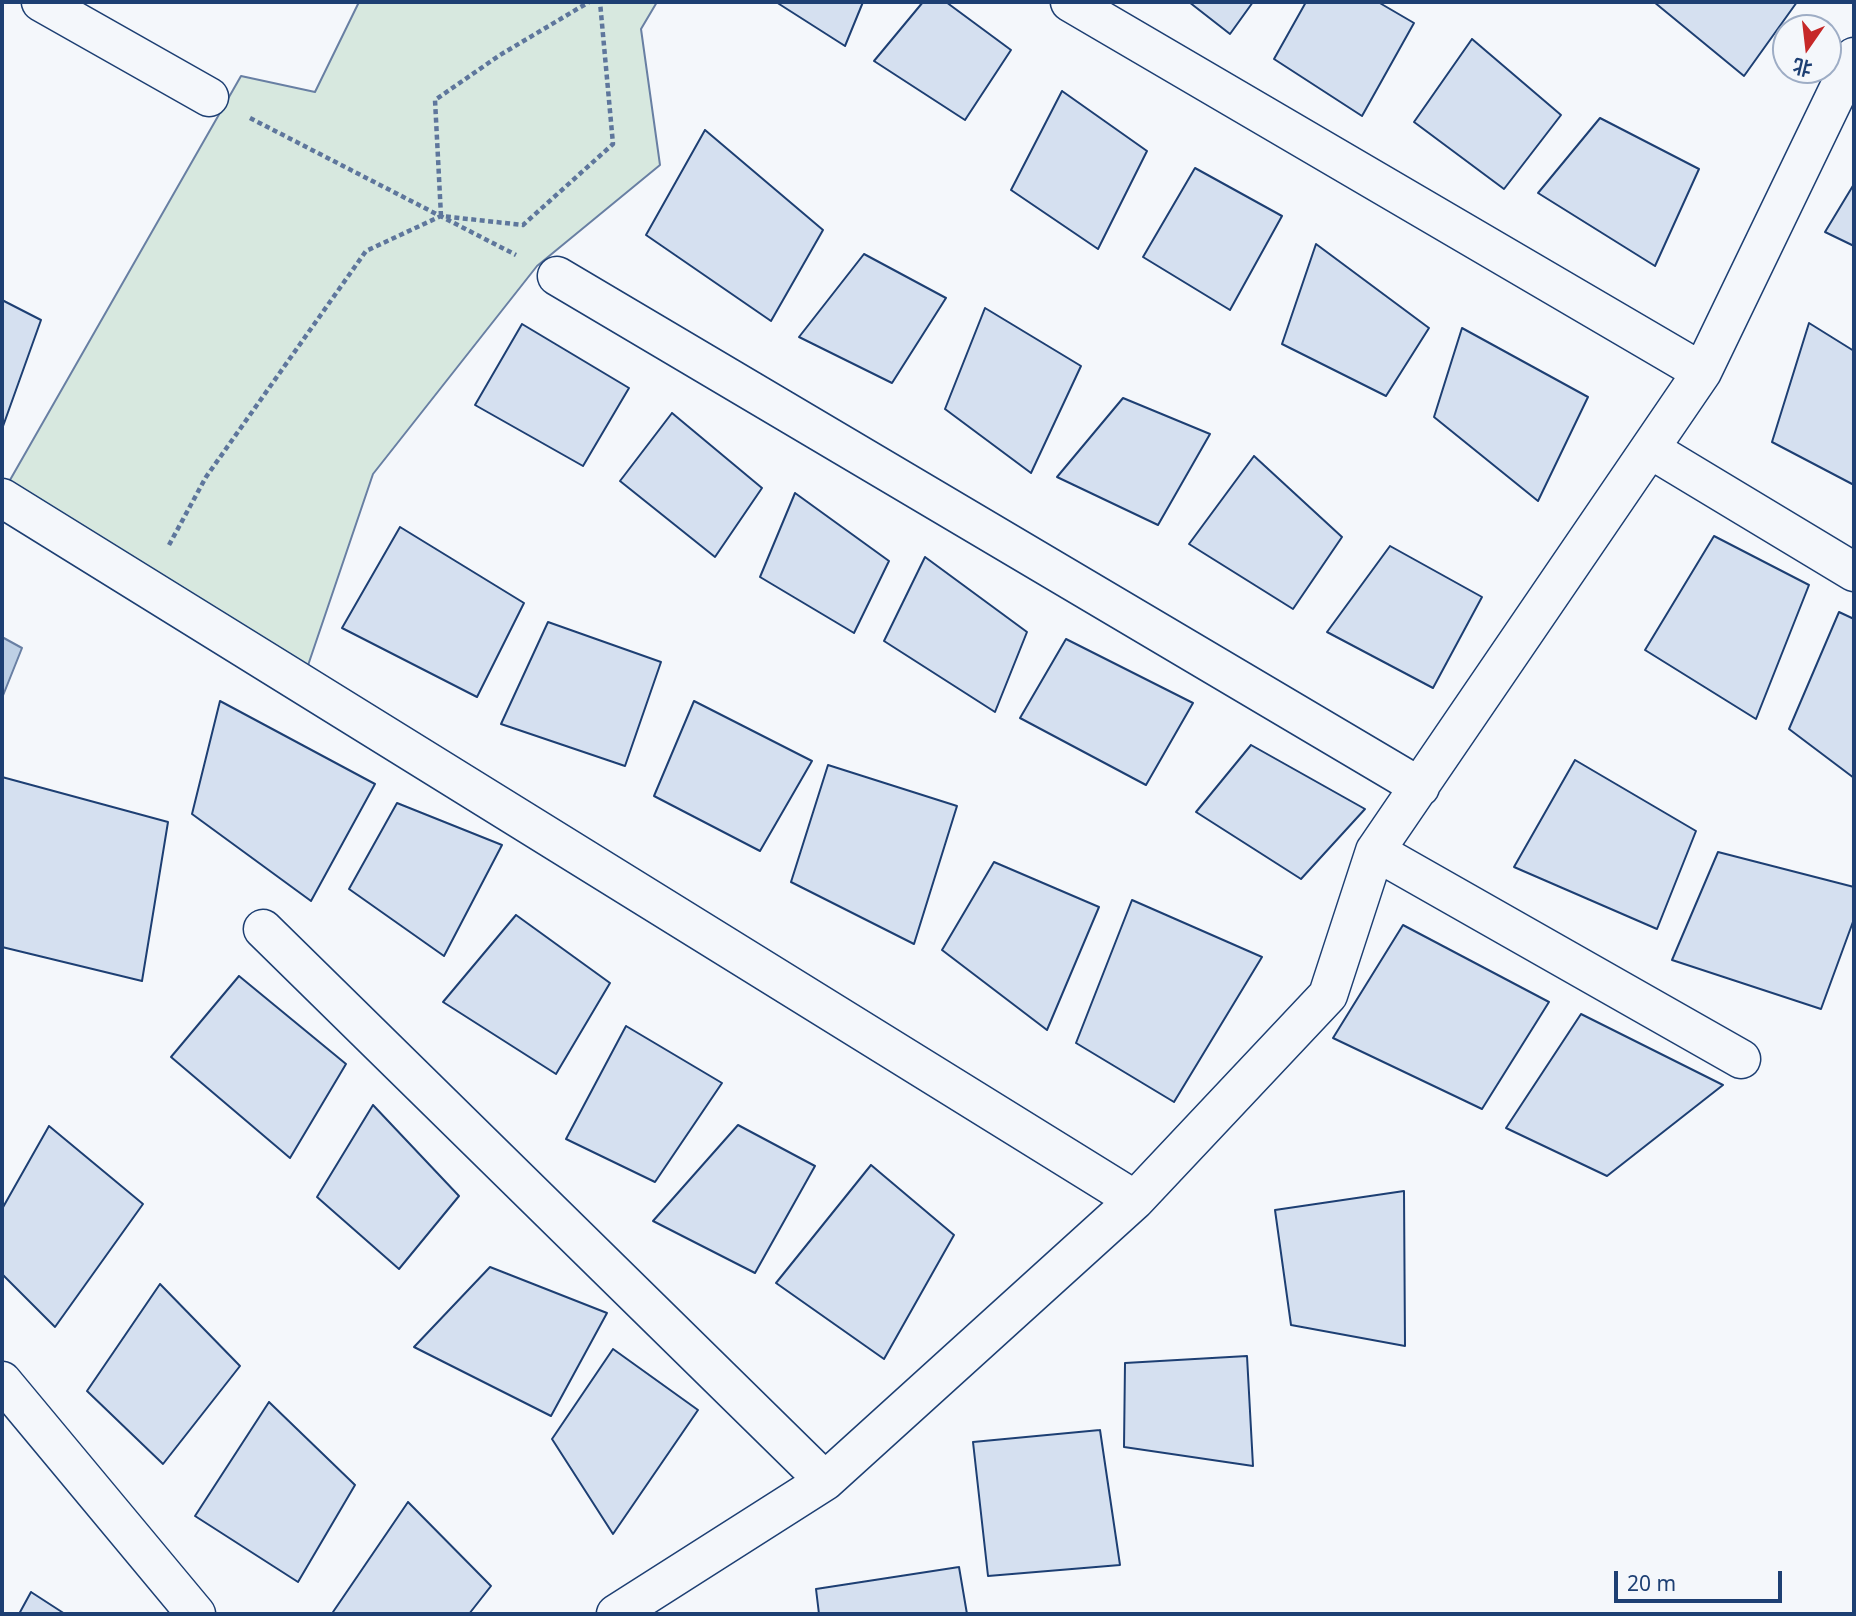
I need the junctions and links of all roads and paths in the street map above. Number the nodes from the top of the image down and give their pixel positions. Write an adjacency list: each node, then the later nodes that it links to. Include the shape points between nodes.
1 (41, 2): 6 (street)
2 (589, 2): 7 (path, via 435,100)
3 (600, 2): 7 (path, via 613,144 523,225)
4 (1070, 2): 9 (street)
5 (1854, 57): 9 (street)
6 (209, 97): 7 (path)
7 (441, 216): 8 (path); 13 (path, via 366,251 206,477)
8 (557, 276): 14 (street)
9 (1702, 372): 10 (street)
10 (1650, 449): 12 (street); 14 (street)
11 (2, 498): 13 (street)
12 (1854, 572)
13 (145, 587): 18 (street)
14 (1420, 787): 15 (street)
15 (1375, 851): 17 (street); 18 (street, via 1328,995)
16 (263, 929): 20 (street)
17 (1741, 1059)
18 (1135, 1200): 20 (street)
19 (2, 1381): 21 (street)
20 (825, 1481): 22 (street)
21 (196, 1614)
22 (616, 1614)

